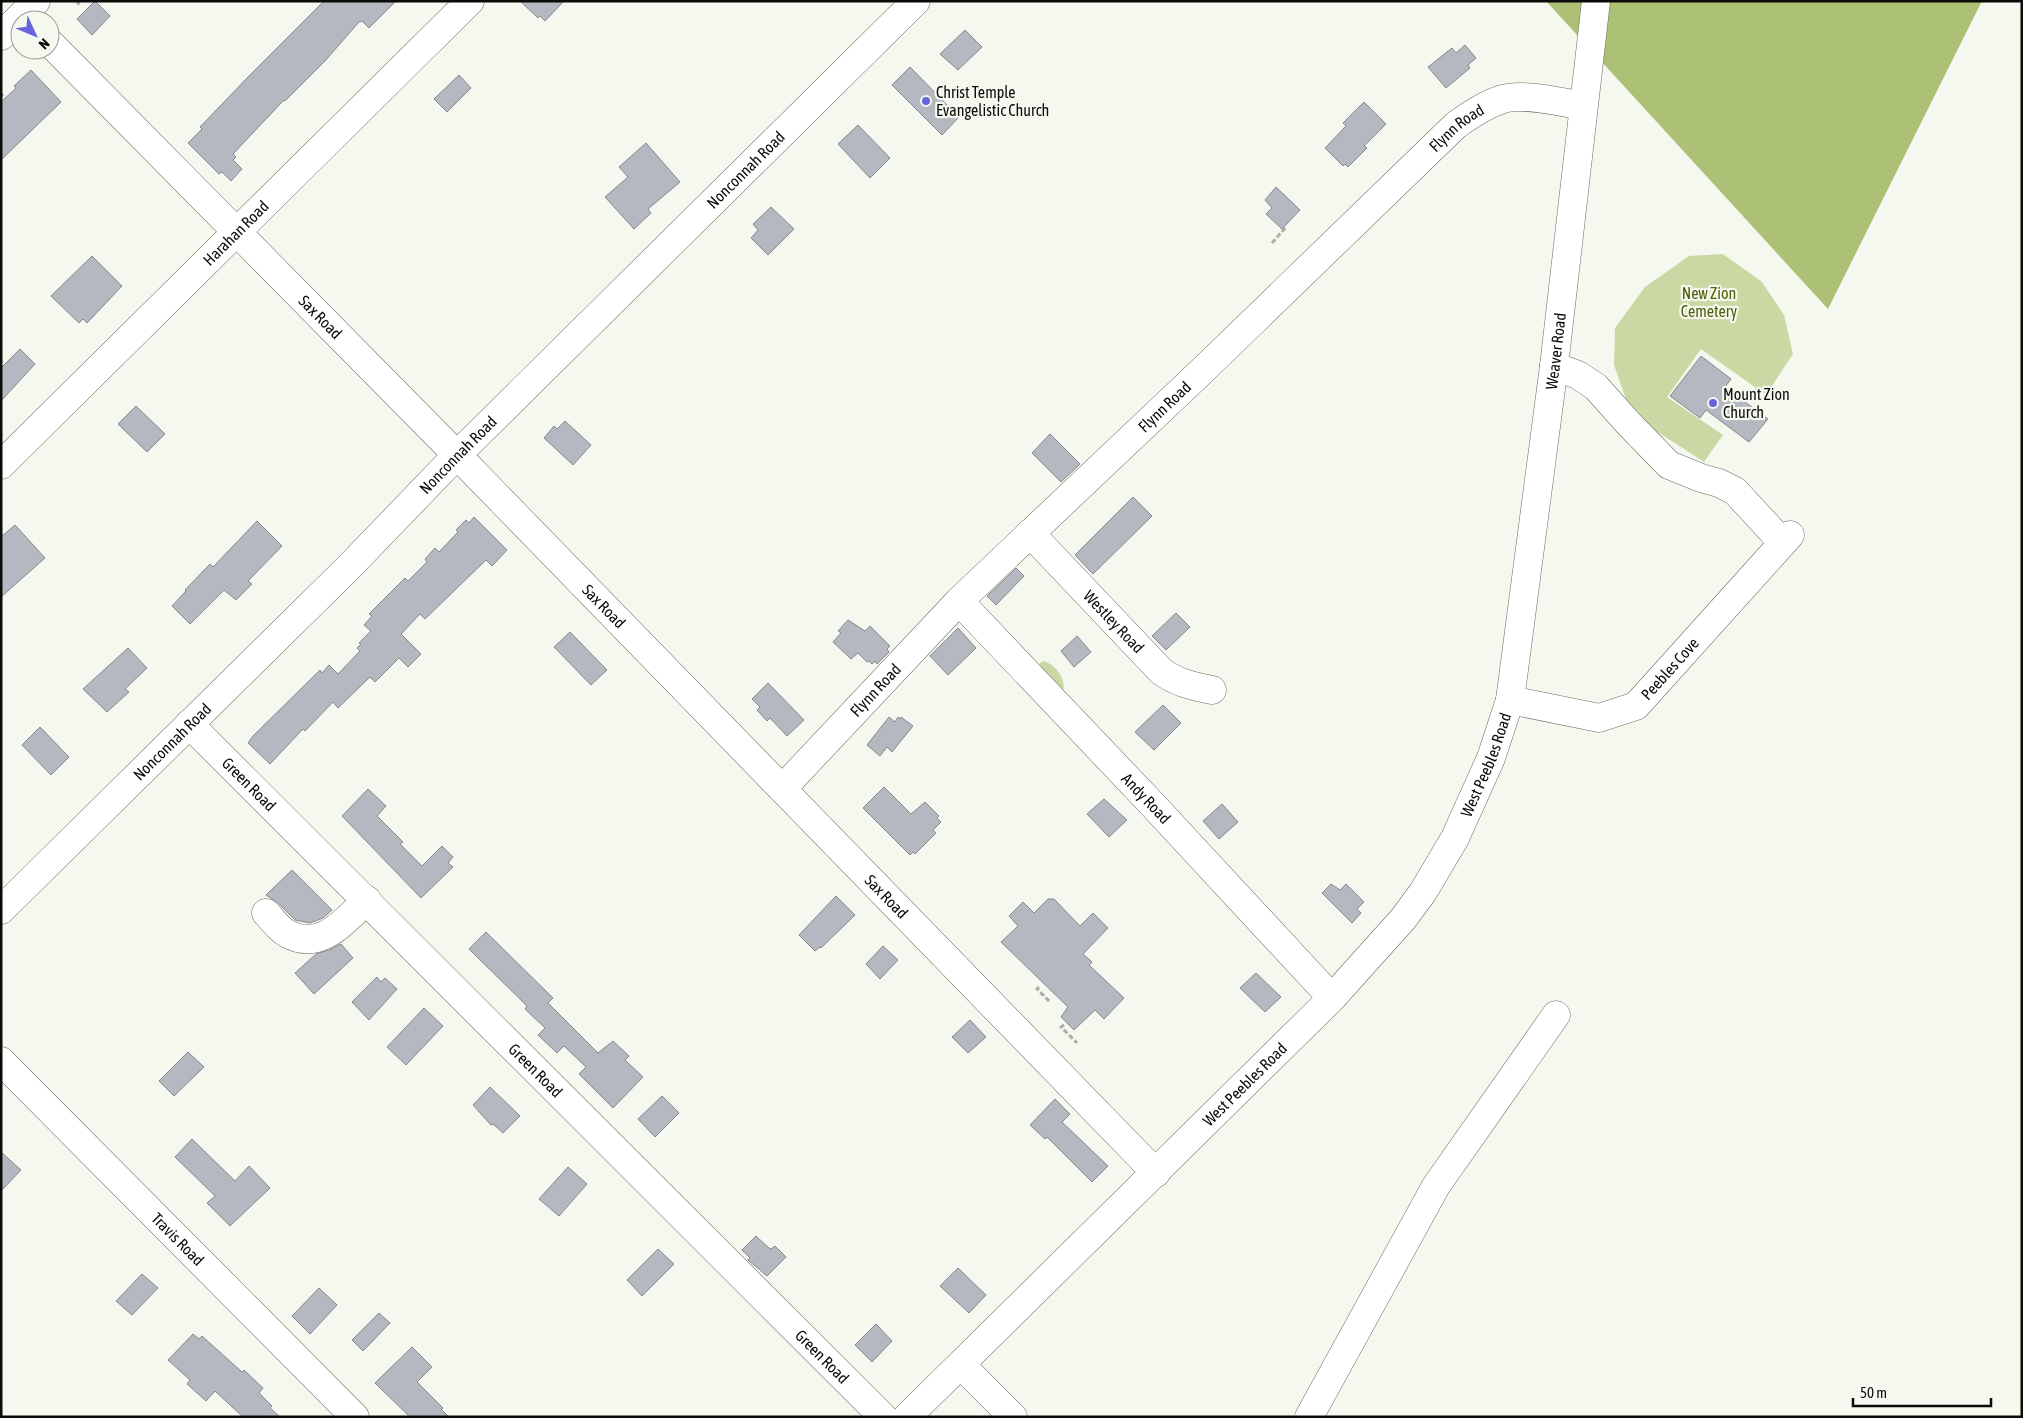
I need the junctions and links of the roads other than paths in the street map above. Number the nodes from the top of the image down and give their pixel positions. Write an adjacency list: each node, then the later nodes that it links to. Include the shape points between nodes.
1 (470, 1): 8 (street, Harahan Road)
2 (916, 1): 10 (street, Nonconnah Road)
3 (1596, 1): 7 (street, Weaver Road)
4 (24, 9): 5 (street)
5 (1, 36)
6 (60, 53): 8 (street, Sax Road)
7 (1583, 106): 9 (street, Weaver Road); 12 (street, Flynn Road, via 1545,100 1504,99 1456,125)
8 (236, 232): 10 (street, Sax Road); 11 (street, Harahan Road)
9 (1554, 366): 15 (street, Weaver Road); 15 (street, Peebles Cove, via 1578,375 1596,387 1670,465 1735,491 1786,539 1636,706 1599,718)
10 (457, 455): 16 (street, Nonconnah Road, via 350,566); 17 (street, Sax Road)
11 (1, 466)
12 (1030, 534): 13 (street, Flynn Road); 14 (street, Westley Road, via 1161,671 1188,685)
13 (959, 601): 17 (street, Flynn Road); 21 (street, Andy Road)
14 (1212, 690)
15 (1510, 700): 21 (street, West Peebles Road, via 1492,758 1443,861 1402,919)
16 (189, 724): 18 (street, Green Road); 19 (street, Nonconnah Road)
17 (782, 789): 24 (street, Sax Road)
18 (367, 900): 20 (street, via 320,939 308,940 287,934); 27 (street, Green Road)
19 (1, 910)
20 (266, 913)
21 (1332, 998): 24 (street, West Peebles Road)
22 (1556, 1015): 30 (street, via 1436,1186)
23 (1, 1061): 26 (street, Travis Road)
24 (1156, 1173): 25 (street, West Peebles Road)
25 (961, 1365): 28 (street, West Peebles Road); 29 (street)
26 (355, 1417)
27 (883, 1417)
28 (907, 1417)
29 (1013, 1417)
30 (1309, 1417)

